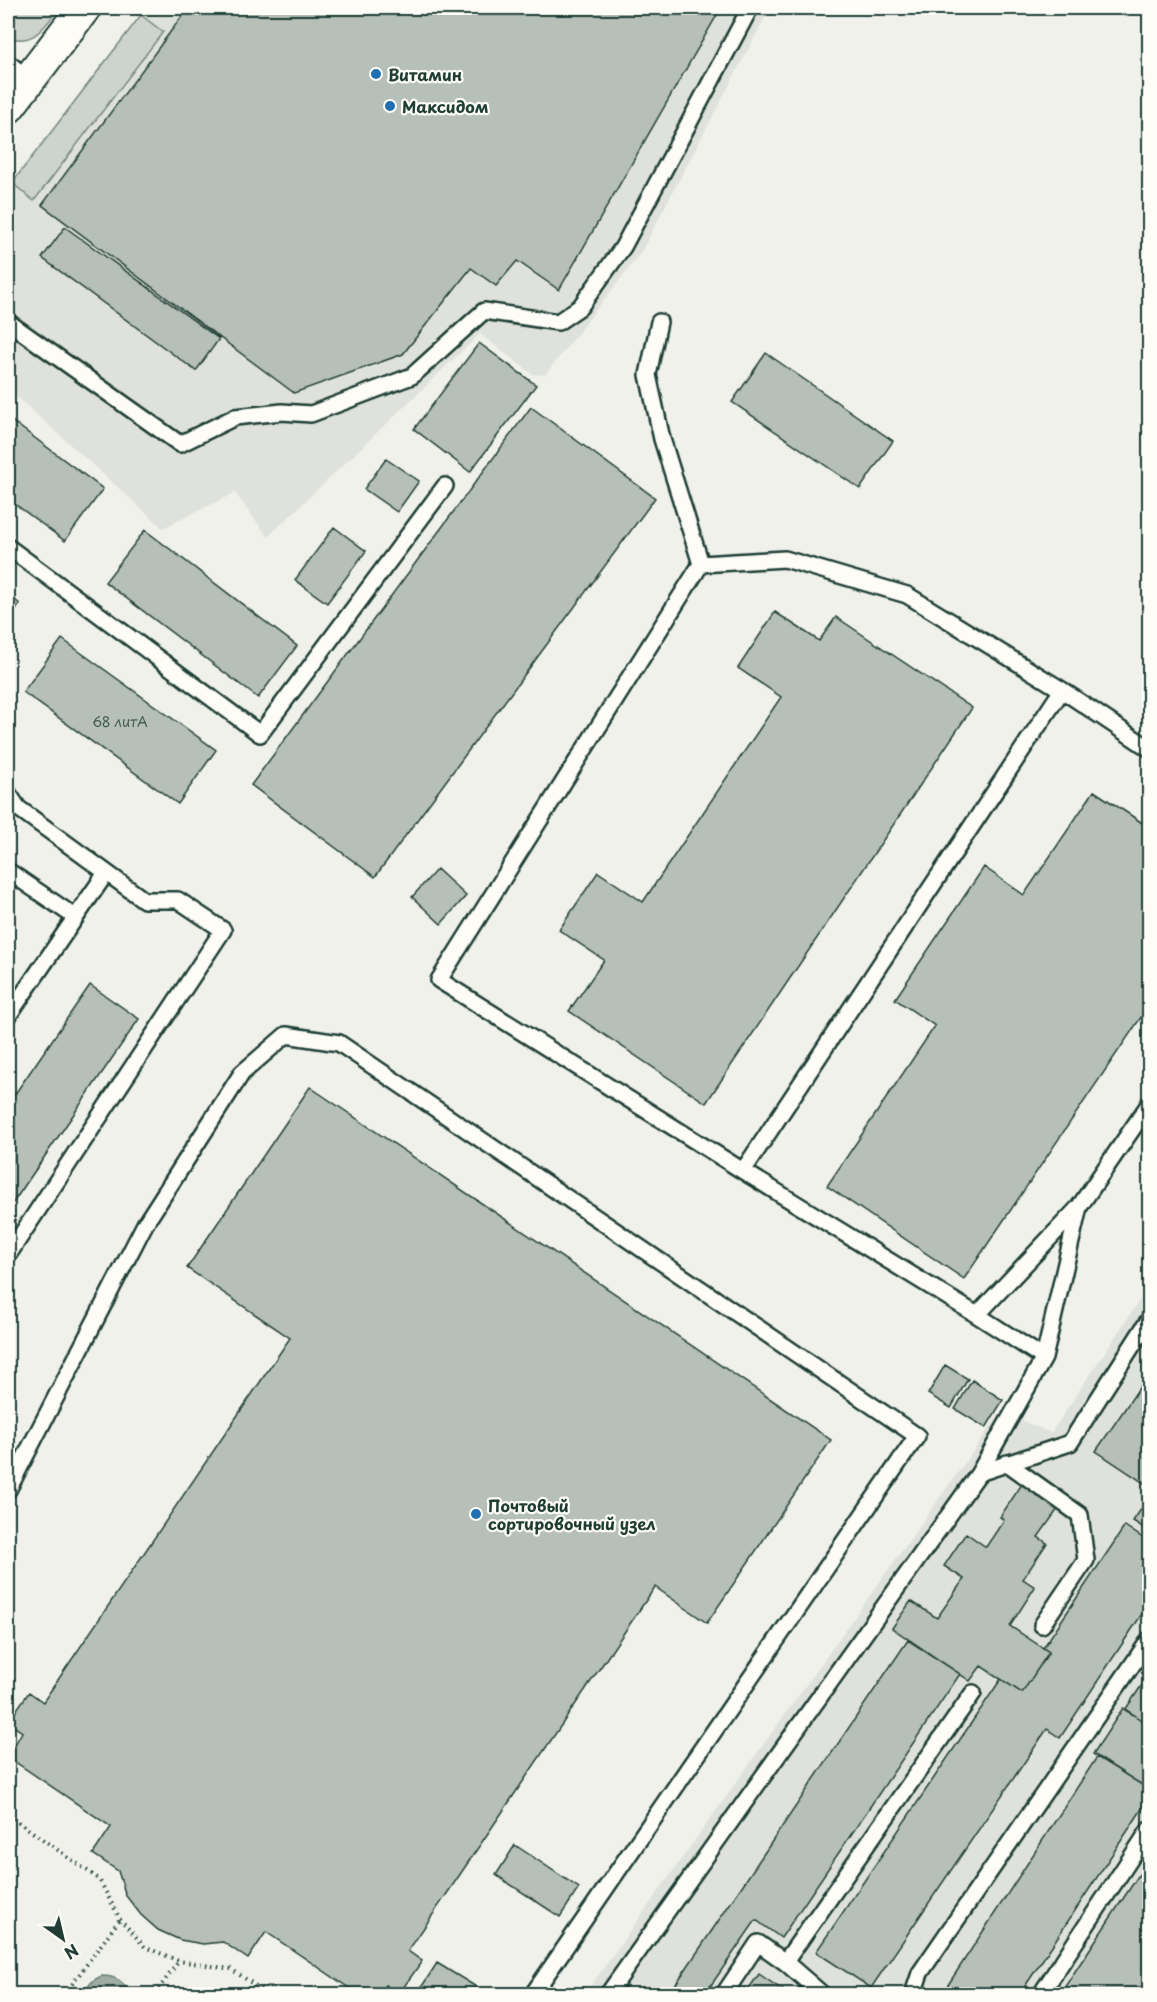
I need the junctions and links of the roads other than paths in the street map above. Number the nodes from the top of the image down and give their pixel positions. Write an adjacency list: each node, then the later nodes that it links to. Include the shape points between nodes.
1 (84, 8): 3 (street)
2 (750, 8): 5 (lane, via 623,247 580,307 558,322 484,311 412,376 311,414 282,412 235,417 180,444)
3 (19, 71): 4 (street)
4 (8, 107)
5 (8, 321)
6 (659, 322): 9 (lane, via 648,375 662,439)
7 (445, 486): 8 (lane, via 260,734)
8 (8, 547)
9 (701, 564): 10 (lane, via 785,559 907,596); 18 (lane, via 439,980)
10 (1062, 690): 11 (lane); 18 (lane)
11 (1149, 748)
12 (8, 793): 14 (lane, via 18,808)
13 (8, 871): 15 (lane)
14 (106, 873): 15 (lane); 20 (lane, via 144,900 178,900 223,930)
15 (75, 917): 16 (lane)
16 (8, 1016)
17 (1149, 1103): 19 (lane)
18 (743, 1171): 21 (lane)
19 (1079, 1207): 21 (lane); 23 (lane)
20 (8, 1255)
21 (977, 1315): 23 (lane)
22 (1149, 1318): 24 (lane, via 1070,1443)
23 (1044, 1359): 25 (lane)
24 (1007, 1463): 25 (lane); 27 (lane, via 1080,1515 1086,1560)
25 (979, 1473): 34 (lane)
26 (8, 1490): 33 (lane, via 144,1224 242,1073 286,1035 339,1043 917,1436)
27 (1042, 1625)
28 (1149, 1639): 36 (lane, via 920,1973)
29 (973, 1693): 31 (lane)
30 (1149, 1829): 37 (lane)
31 (785, 1962): 32 (lane); 35 (lane, via 758,1943)
32 (815, 1993)
33 (533, 1995)
34 (608, 1995)
35 (724, 1995)
36 (913, 1995)
37 (1041, 1995)

